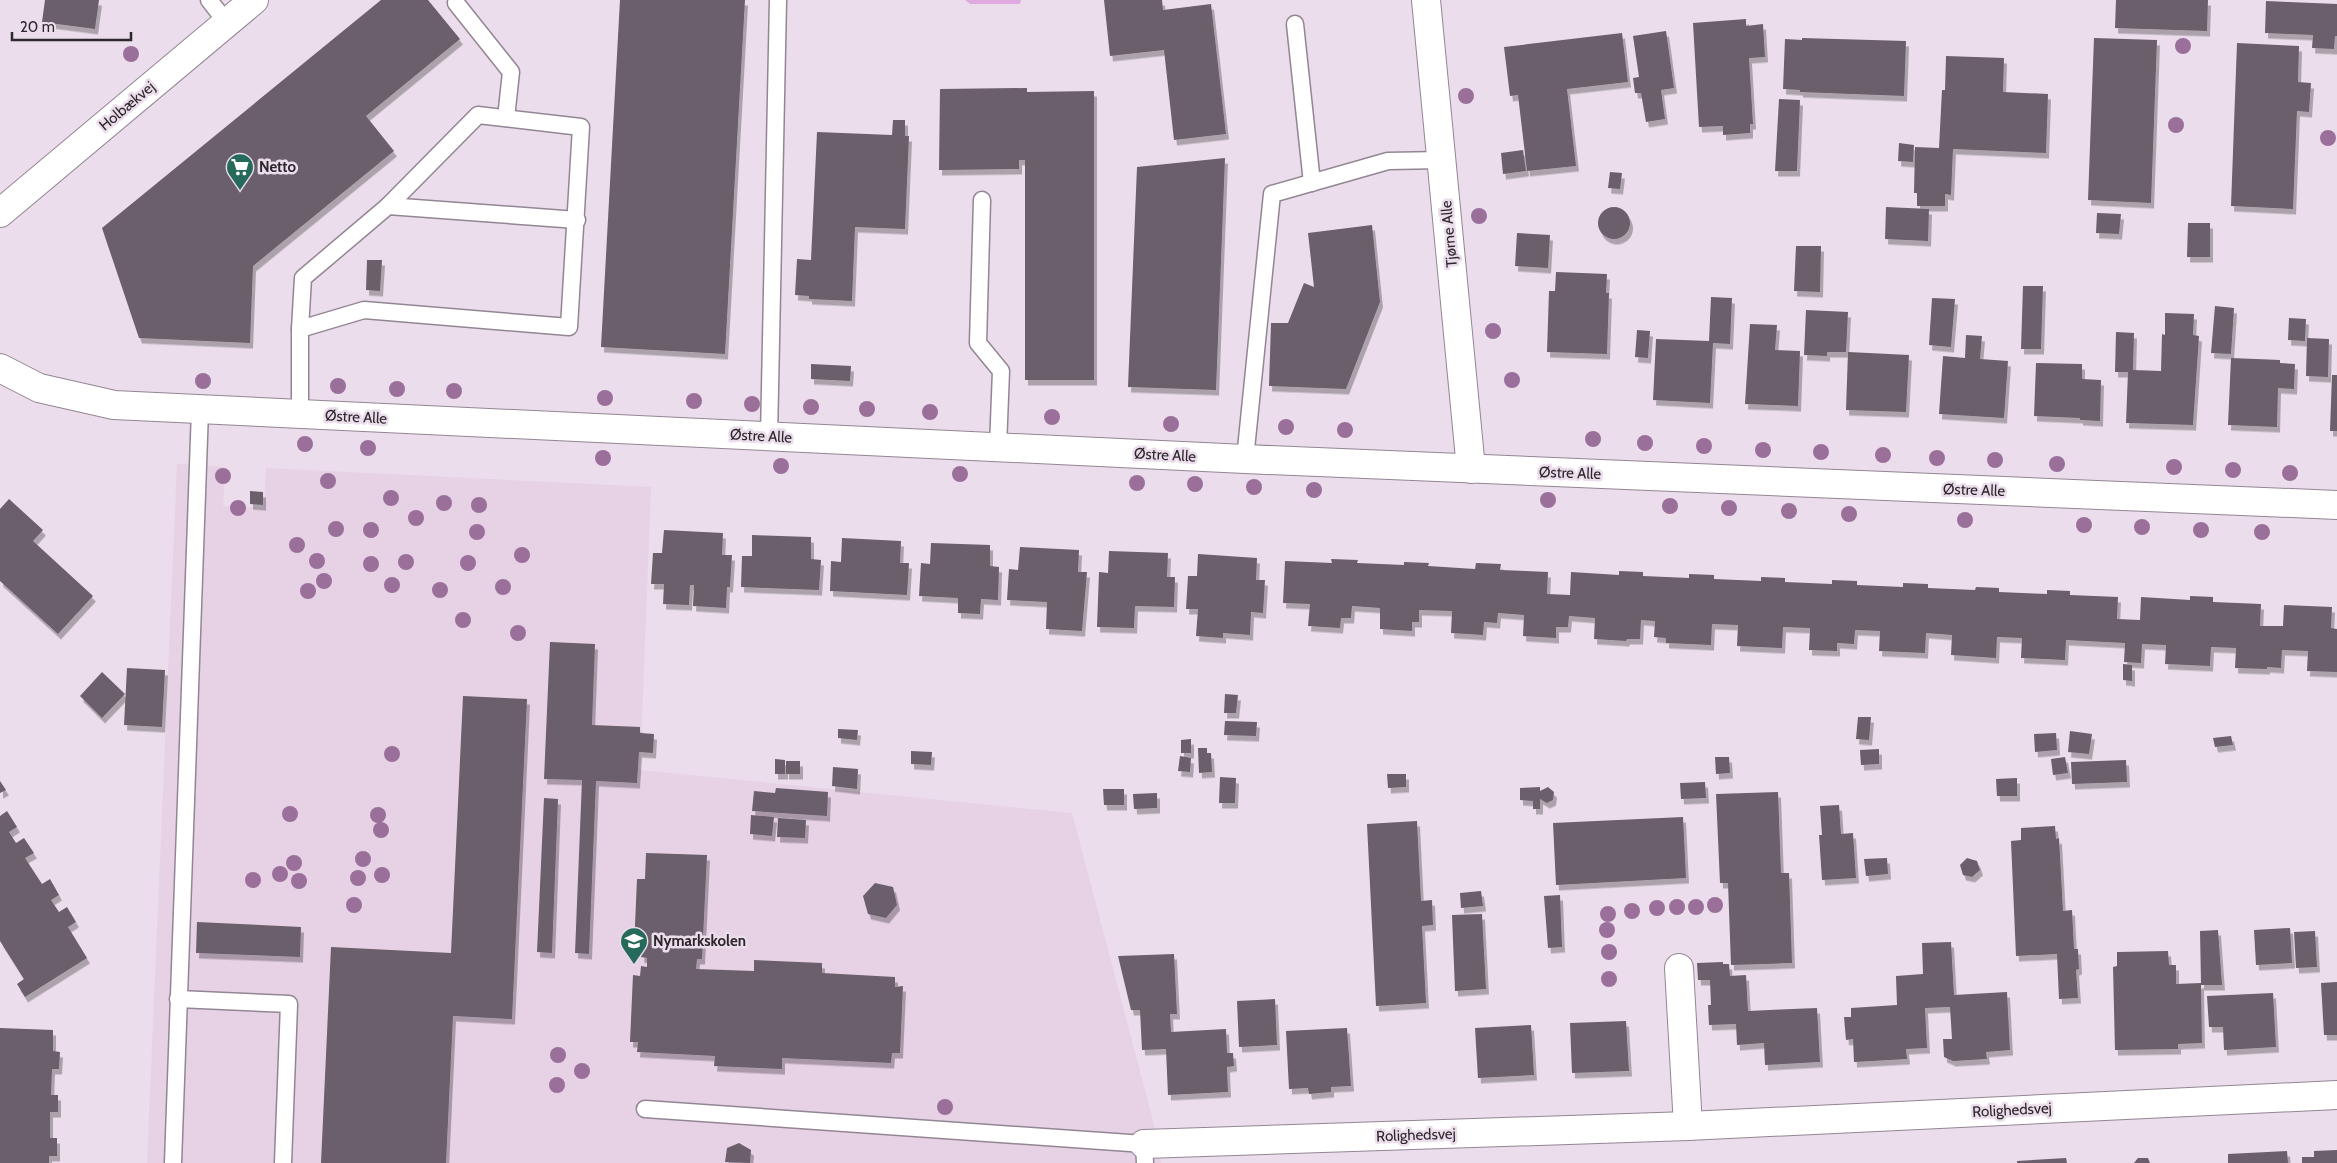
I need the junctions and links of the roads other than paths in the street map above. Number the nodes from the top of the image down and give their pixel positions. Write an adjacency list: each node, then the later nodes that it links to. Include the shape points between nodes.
1 (209, 0): 6 (lane)
2 (254, 0): 6 (street, Holbækvej)
3 (778, 0): 19 (lane)
4 (1426, 0): 9 (street, Tjørne Alle)
5 (457, 1): 8 (lane, via 512,72)
6 (227, 22): 13 (street, Holbækvej)
7 (1295, 24): 10 (lane)
8 (506, 118): 12 (lane, via 478,115); 14 (lane, via 581,127)
9 (1442, 160): 10 (lane, via 1388,161); 22 (street, Tjørne Alle)
10 (1312, 183): 21 (lane, via 1272,194)
11 (982, 200): 20 (lane, via 978,343 1000,371)
12 (388, 206): 14 (lane); 15 (lane, via 303,278)
13 (0, 213)
14 (577, 220): 15 (lane, via 569,327 364,310)
15 (300, 329): 18 (lane)
16 (0, 368): 17 (street, Østre Alle, via 39,388 114,406)
17 (200, 410): 18 (street, Østre Alle); 25 (lane)
18 (300, 414): 19 (street, Østre Alle)
19 (768, 436): 20 (street, Østre Alle)
20 (998, 447): 21 (street, Østre Alle)
21 (1244, 458): 22 (street, Østre Alle)
22 (1471, 469): 23 (street, Østre Alle)
23 (2337, 505)
24 (1679, 968): 28 (street)
25 (178, 999): 30 (lane); 31 (lane, via 289,1004)
26 (2337, 1095): 28 (street, Rolighedsvej)
27 (645, 1109): 29 (lane)
28 (1688, 1126): 29 (street, Rolighedsvej)
29 (1145, 1153)
30 (172, 1163)
31 (283, 1163)

